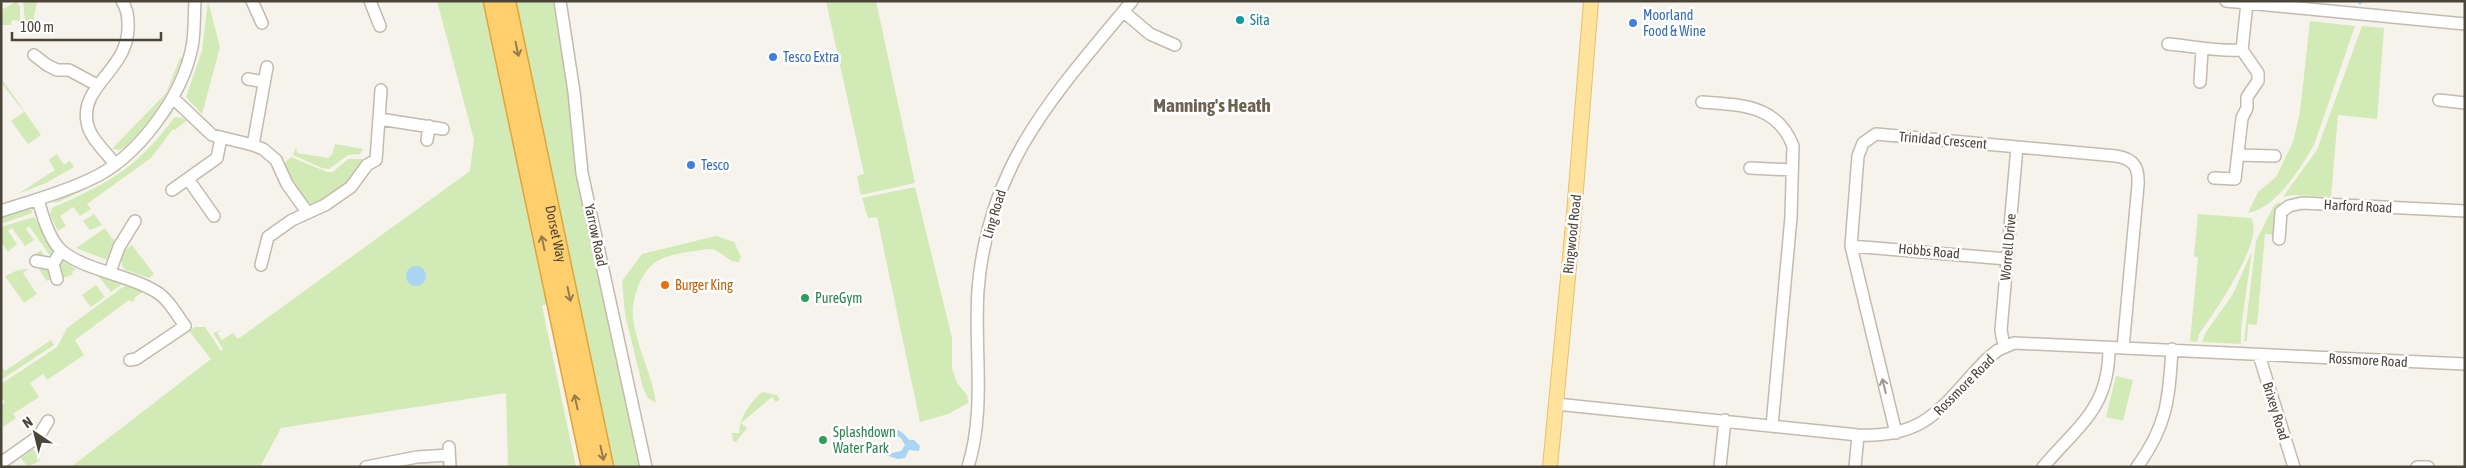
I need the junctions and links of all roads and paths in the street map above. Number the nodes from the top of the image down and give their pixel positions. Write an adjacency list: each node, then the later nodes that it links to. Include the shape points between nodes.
1 (122, 1): 25 (street, via 129,34 116,65)
2 (195, 1): 27 (street, via 192,47)
3 (252, 1): 13 (street)
4 (370, 1): 15 (street)
5 (492, 1): 79 (highway, Dorset Way, one-way to 5)
6 (507, 1): 80 (highway, Dorset Way, one-way to 80)
7 (560, 1): 81 (street, Yarrow Road, via 582,173)
8 (1132, 1): 12 (street, Ling Road)
9 (1591, 1): 70 (main road, Ringwood Road)
10 (2226, 1): 11 (street)
11 (2247, 3): 14 (street); 19 (street)
12 (1124, 12): 16 (street, via 1150,34); 82 (street, Ling Road, via 1037,120 1010,167 990,222 978,290 977,431)
13 (262, 23)
14 (2465, 24)
15 (380, 26)
16 (1175, 44)
17 (2168, 44): 18 (street, via 2194,46)
18 (2202, 50): 19 (street); 24 (street)
19 (2242, 50): 38 (street, via 2258,73 2258,81 2247,97)
20 (34, 55): 25 (street, via 57,70 69,70)
21 (267, 67): 23 (street)
22 (248, 79): 23 (street)
23 (264, 82): 36 (street)
24 (2200, 82)
25 (97, 85): 40 (street, via 86,120 89,130)
26 (381, 90): 31 (street)
27 (173, 98): 34 (street, via 212,135); 40 (street, via 151,129)
28 (2440, 100): 30 (street)
29 (1702, 102): 42 (street, via 1746,105 1766,113 1790,137)
30 (2465, 103)
31 (380, 119): 32 (street); 49 (street, via 376,160 367,165 351,187 325,205)
32 (429, 126): 33 (street); 35 (street)
33 (443, 129)
34 (221, 138): 36 (street); 44 (street, via 217,158)
35 (427, 140)
36 (253, 145): 49 (street, via 276,160)
37 (2017, 146): 53 (street, Trinidad Crescent, via 1890,134 1871,136 1863,143 1858,156); 57 (street, Worrell Drive); 65 (street, Trinidad Crescent, via 2116,156 2128,158 2136,165 2138,186)
38 (2238, 155): 39 (street); 43 (street, via 2236,179)
39 (2275, 156)
40 (114, 163): 46 (street, via 93,178)
41 (1750, 168): 42 (street)
42 (1792, 170): 73 (street, via 1791,217)
43 (2214, 178)
44 (188, 179): 45 (street); 50 (street)
45 (172, 190)
46 (38, 199): 48 (street); 55 (street, via 48,228)
47 (2465, 211): 52 (street, Harford Road, via 2302,203 2281,212)
48 (1, 212)
49 (306, 212): 56 (street, via 268,237)
50 (214, 216)
51 (135, 221): 61 (street, via 131,238 119,247)
52 (2279, 239)
53 (1851, 246): 57 (street, Hobbs Road); 74 (street, Trinidad Crescent, one-way to 53)
54 (250, 250): 56 (street)
55 (61, 251): 59 (street); 61 (street)
56 (262, 253): 60 (street)
57 (2007, 259): 63 (street, Worrell Drive, via 2001,330)
58 (36, 261): 59 (street)
59 (53, 264): 62 (street)
60 (260, 265)
61 (110, 272): 68 (street, via 155,291 190,324)
62 (57, 279)
63 (2004, 347): 64 (street, Rossmore Road, via 2014,343); 74 (street, Rossmore Road, via 1987,359 1932,417 1918,426)
64 (2108, 348): 65 (street, Rossmore Road); 86 (street, via 2109,371 2093,412)
65 (2123, 348): 66 (street, Rossmore Road)
66 (2172, 349): 67 (street, Rossmore Road); 87 (street, via 2166,413 2160,431)
67 (2259, 355): 69 (street, Rossmore Road); 88 (street, Brixey Road)
68 (130, 360)
69 (2465, 364)
70 (1556, 404): 72 (street, Rossmore Road); 83 (main road, Ringwood Road)
71 (48, 420): 77 (street, via 39,436)
72 (1725, 420): 73 (street, Rossmore Road); 84 (street)
73 (1772, 426): 75 (street, Rossmore Road)
74 (1896, 433): 75 (street, Rossmore Road)
75 (1858, 435): 85 (street)
76 (449, 456): 78 (street, via 417,457)
77 (1, 463)
78 (366, 467)
79 (590, 467)
80 (605, 467)
81 (646, 467)
82 (968, 467)
83 (1550, 467)
84 (1720, 467)
85 (1855, 467)
86 (2043, 467)
87 (2137, 467)
88 (2294, 467)
89 (2417, 467): 90 (street)
90 (2428, 467)

